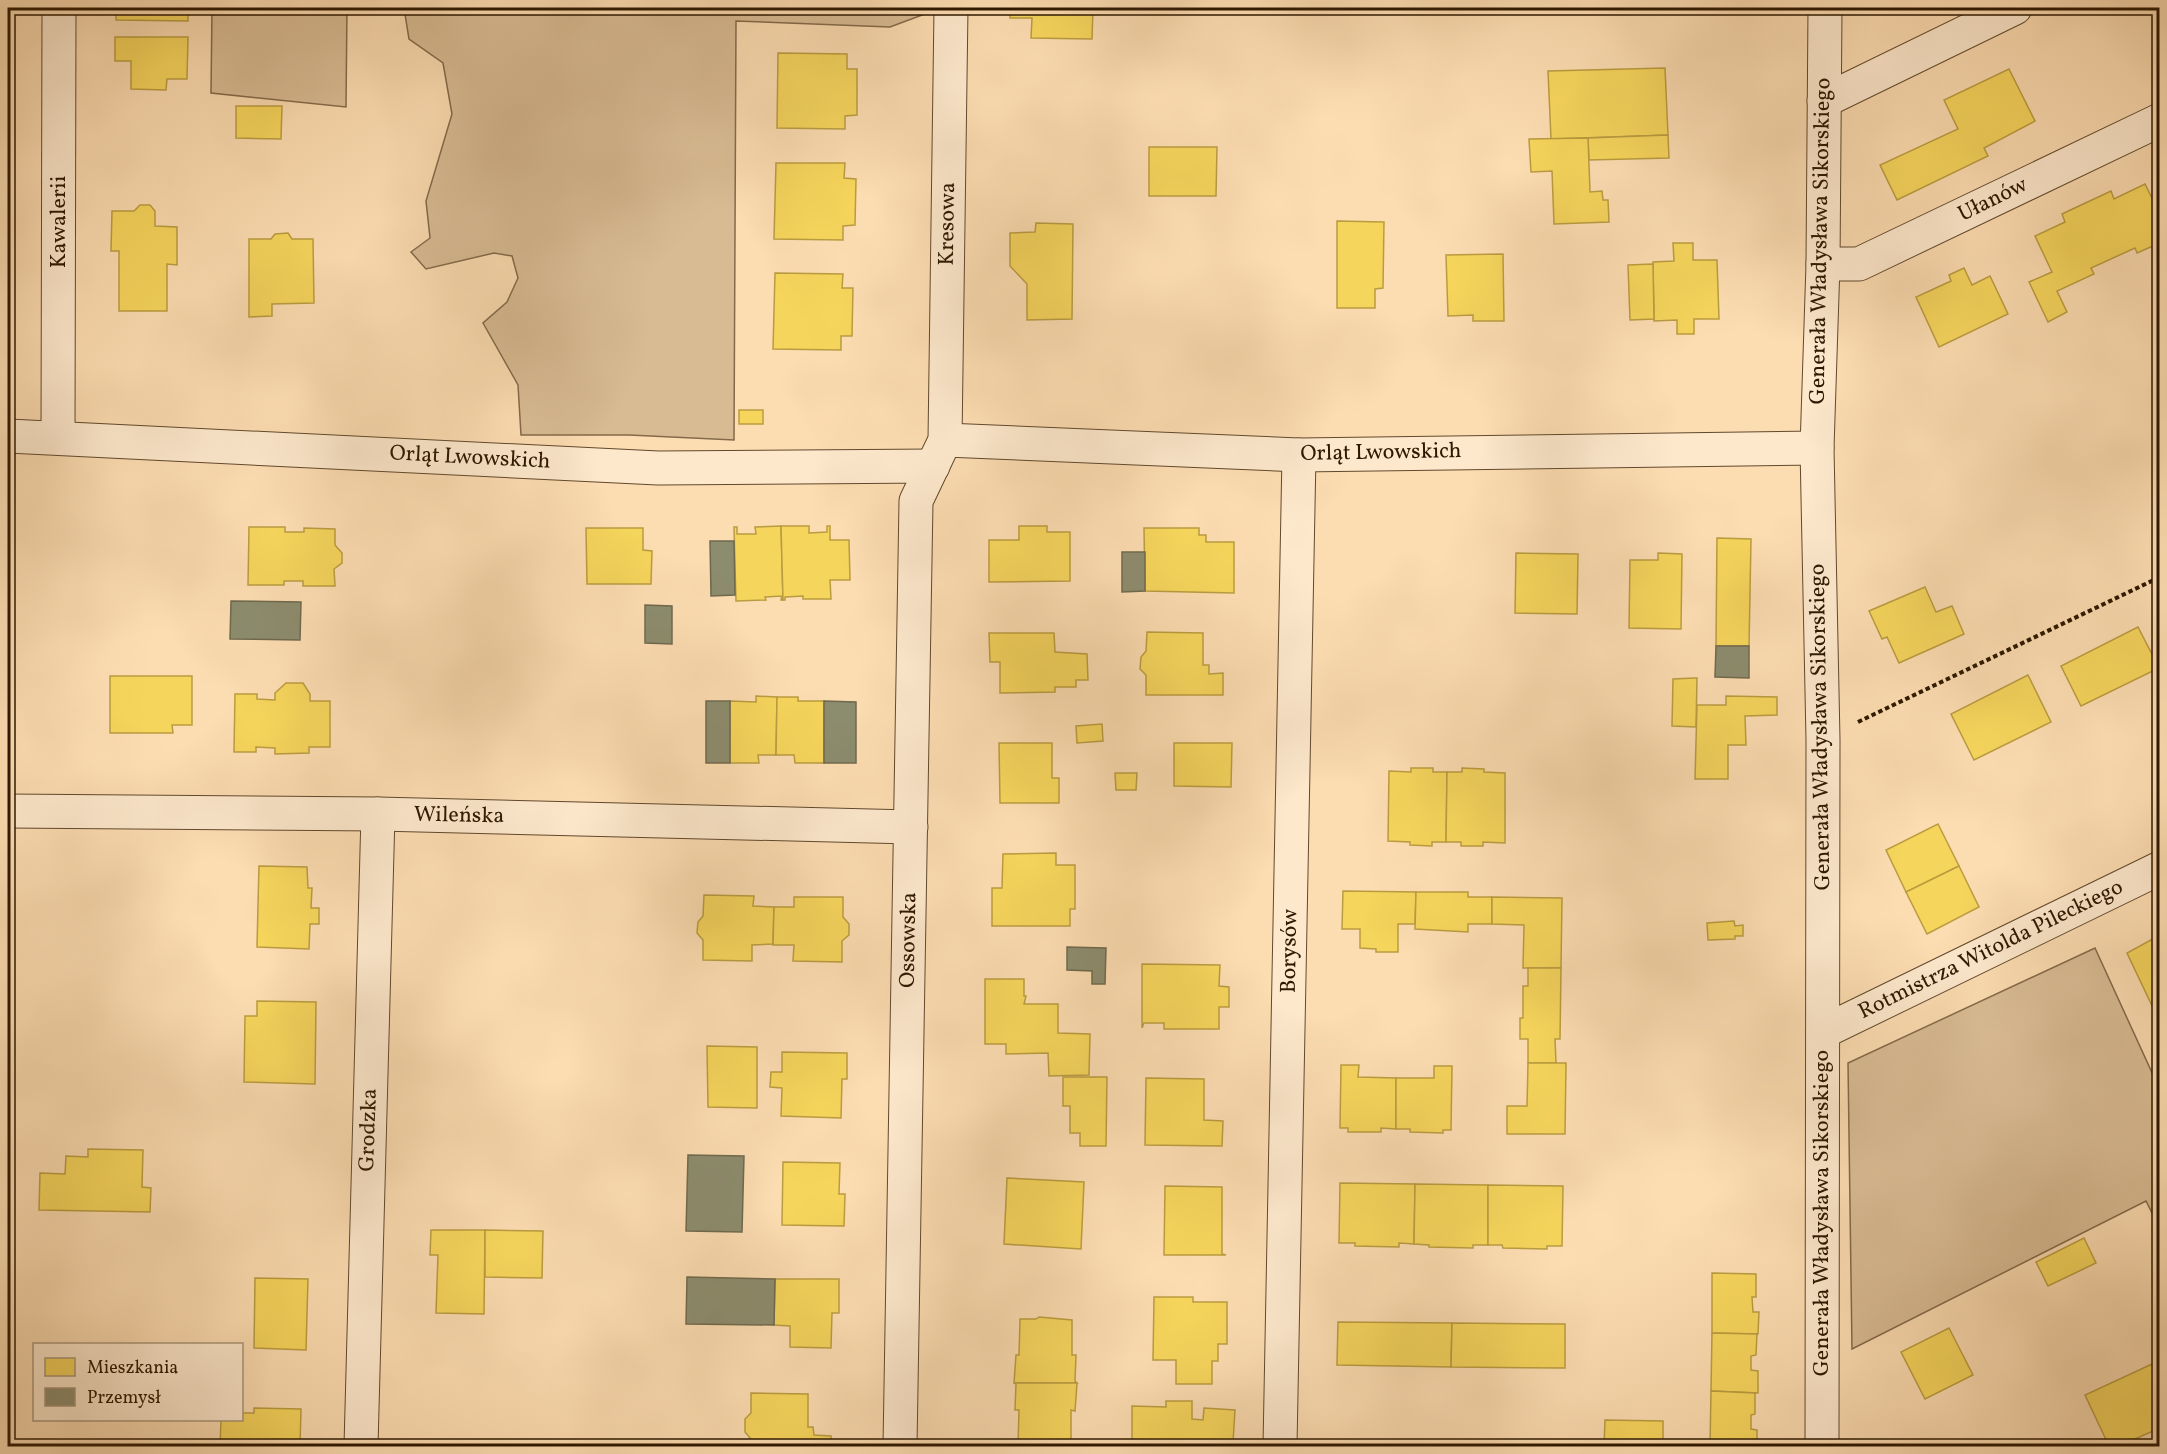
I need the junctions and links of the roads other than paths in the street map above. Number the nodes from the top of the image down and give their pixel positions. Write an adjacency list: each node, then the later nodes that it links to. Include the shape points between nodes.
1 (59, 8): 9 (street, Kawalerii)
2 (951, 8): 11 (street, Kresowa)
3 (1825, 8): 5 (street, Generała Władysława Sikorskiego)
4 (2014, 8): 5 (street)
5 (1824, 101): 7 (street, Generała Władysława Sikorskiego)
6 (2160, 120): 7 (street, Ułanów, via 1859,264)
7 (1823, 264): 10 (street, Generała Władysława Sikorskiego)
8 (8, 436): 9 (street, Orląt Lwowskich)
9 (58, 437): 11 (street, Orląt Lwowskich, via 658,468)
10 (1817, 448): 12 (street, Orląt Lwowskich); 17 (street, Generała Władysława Sikorskiego, via 1823,740)
11 (939, 453): 12 (street, Orląt Lwowskich); 15 (street, Ossowska, via 916,501)
12 (1299, 455): 20 (street, Borysów)
13 (8, 811): 14 (street, Wileńska)
14 (378, 814): 15 (street, Wileńska); 18 (street, Grodzka)
15 (911, 827): 19 (street, Ossowska)
16 (2160, 868): 17 (street, Rotmistrza Witolda Pileckiego)
17 (1822, 1032): 21 (street, Generała Władysława Sikorskiego)
18 (361, 1446)
19 (900, 1446)
20 (1280, 1446)
21 (1822, 1446)

